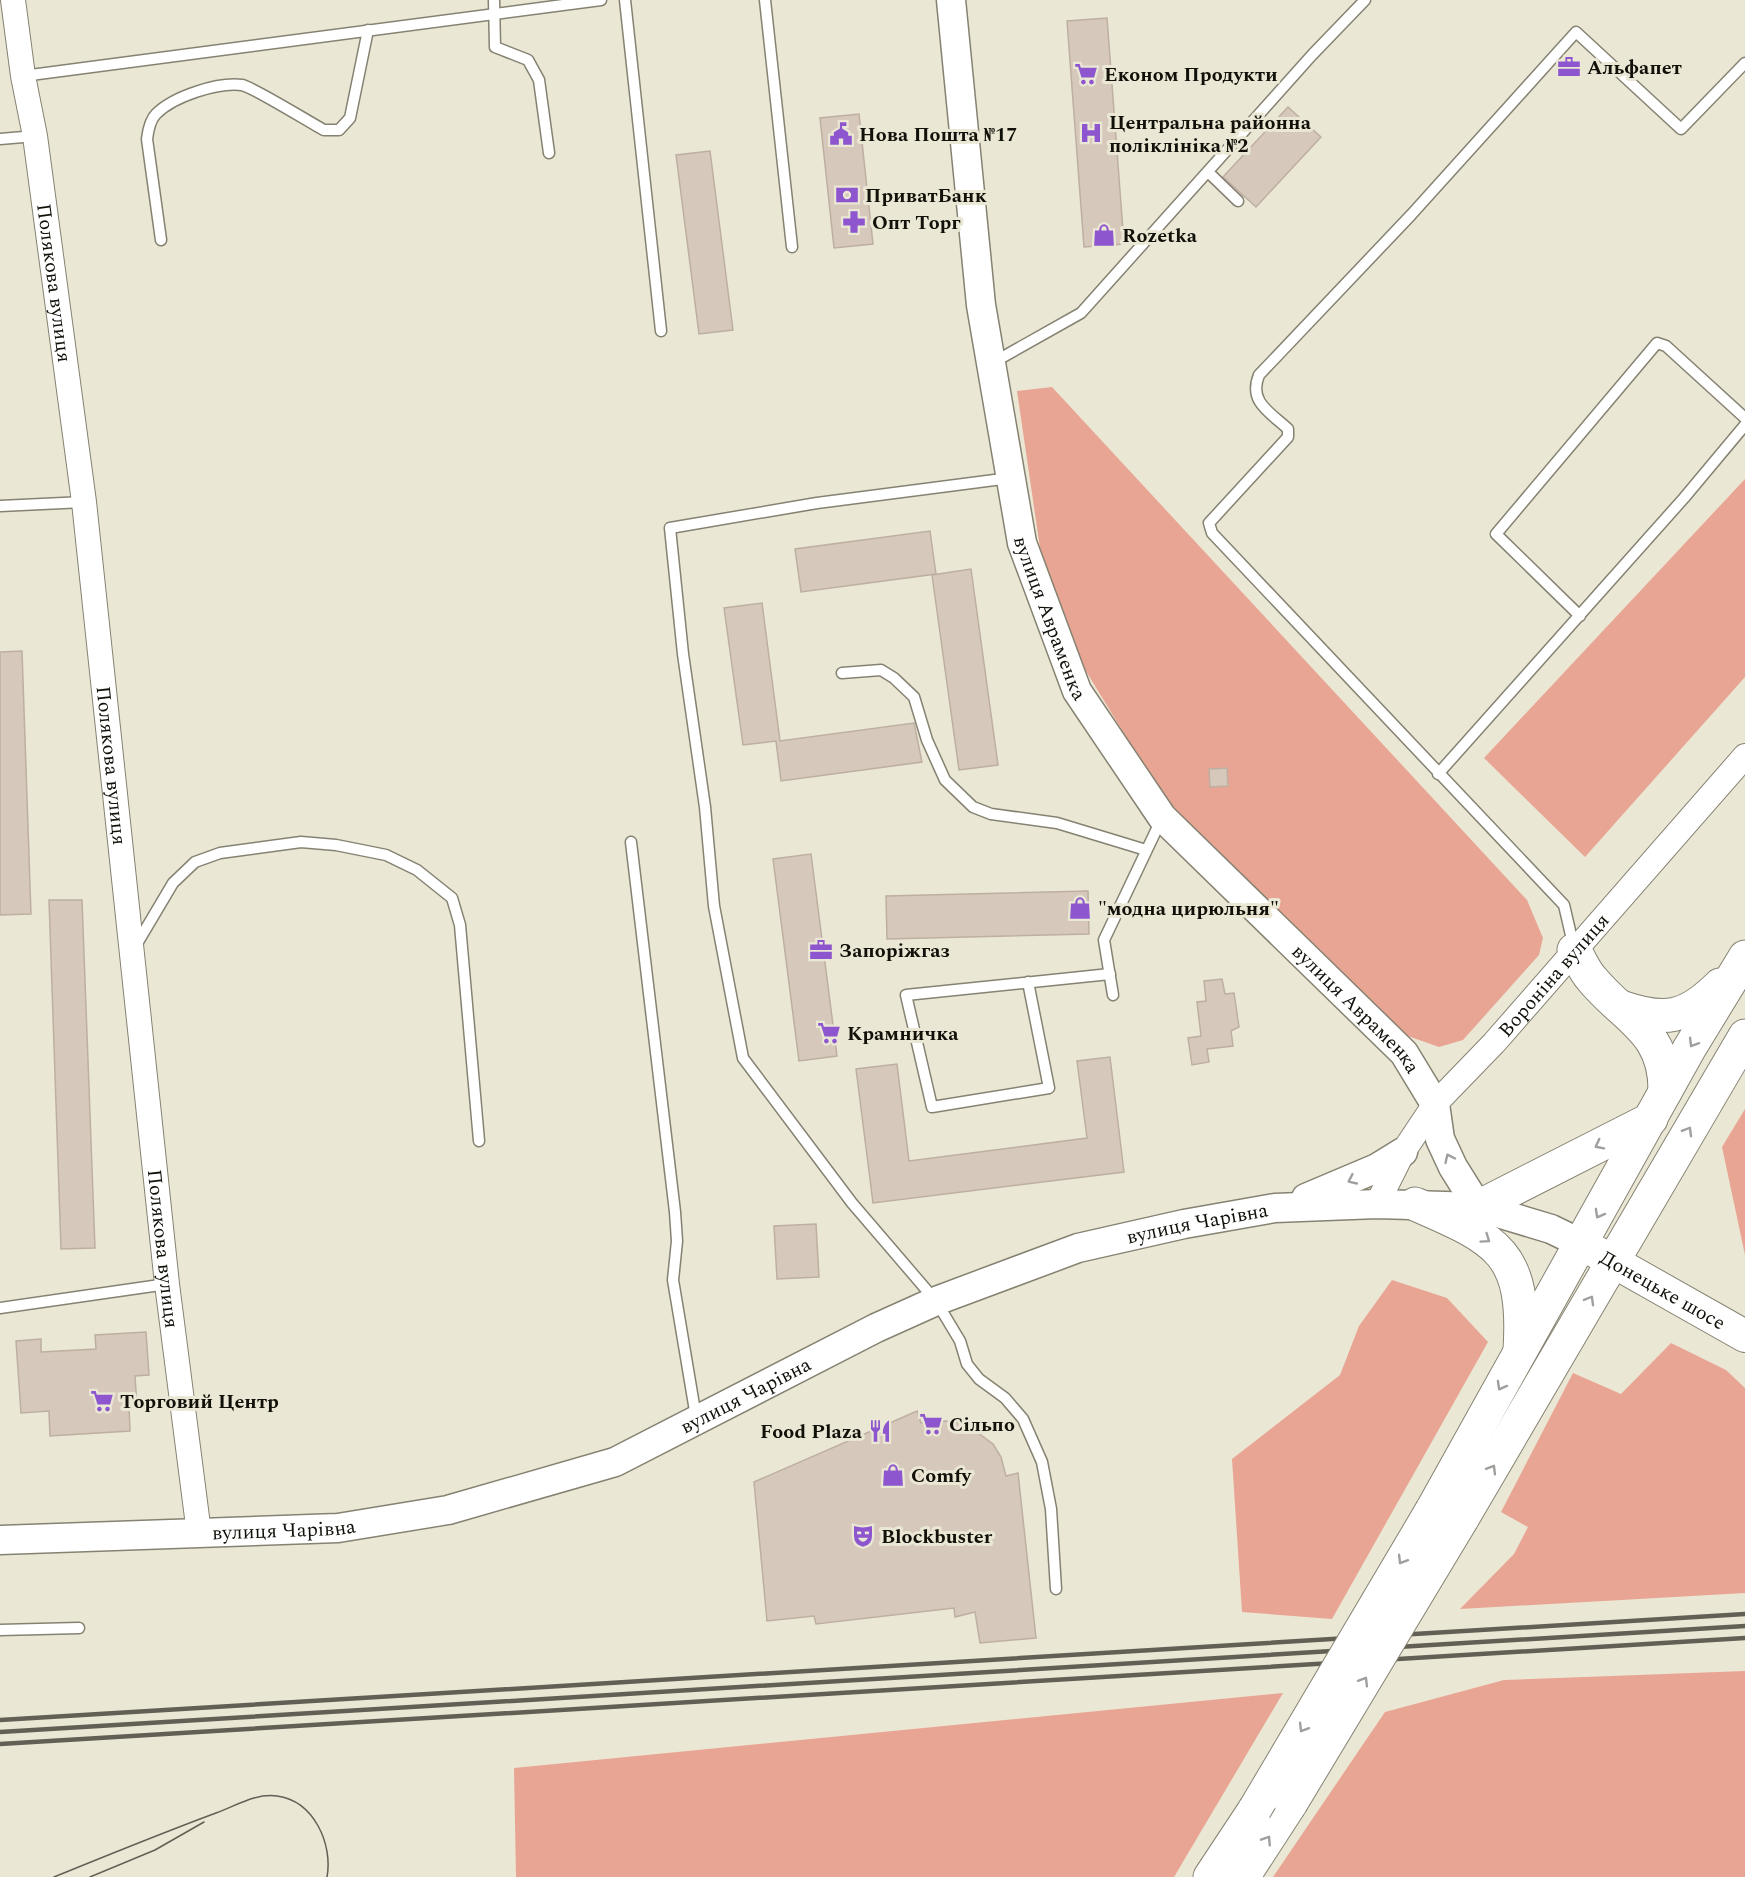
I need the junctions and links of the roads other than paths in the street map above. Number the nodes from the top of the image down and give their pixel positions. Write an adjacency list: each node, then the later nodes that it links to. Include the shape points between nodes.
1 (13, 0): 11 (street, Полякова вулиця)
2 (494, 0): 8 (lane)
3 (601, 0): 8 (lane)
4 (625, 0): 19 (lane)
5 (765, 0): 18 (lane)
6 (951, 0): 20 (main road, вулиця Авраменка, via 981,305)
7 (1365, 0): 15 (lane)
8 (496, 14): 9 (lane); 14 (lane, via 495,47 528,60 539,80)
9 (368, 30): 11 (lane); 17 (lane, via 350,118 339,130 324,130 244,85 208,87 155,114 147,140)
10 (1745, 63): 29 (lane, via 1681,129 1576,32 1411,215 1259,375 1254,388 1258,402 1288,429 1288,436 1216,513 1209,523 1212,533)
11 (23, 76): 12 (street, Полякова вулиця)
12 (35, 136): 13 (lane); 24 (street, Полякова вулиця)
13 (0, 139)
14 (549, 153)
15 (1208, 172): 16 (lane); 20 (lane, via 1081,313)
16 (1238, 201)
17 (161, 240)
18 (792, 247)
19 (661, 331)
20 (991, 364): 23 (main road, вулиця Авраменка)
21 (1745, 418): 26 (lane, via 1666,346 1657,344 1496,534)
22 (1745, 425): 26 (lane)
23 (1011, 478): 30 (main road, вулиця Авраменка, via 1022,543 1077,691); 52 (lane, via 817,503 670,528 714,906 743,1058 852,1203)
24 (84, 502): 25 (lane); 34 (street, Полякова вулиця)
25 (0, 506)
26 (1580, 616): 29 (lane)
27 (842, 674): 32 (lane, via 881,670 914,697 945,780 973,807 991,814 1057,823)
28 (1745, 756): 33 (street, Вороніна вулиця)
29 (1438, 774): 33 (lane, via 1564,905)
30 (1162, 817): 32 (lane); 41 (main road, вулиця Авраменка, via 1404,1053)
31 (631, 842): 56 (lane, via 675,1212 673,1280)
32 (1146, 850): 36 (lane, via 1104,940)
33 (1574, 950): 39 (highway, via 1590,977); 41 (street, Вороніна вулиця)
34 (132, 953): 43 (lane, via 173,883 195,862 220,853 301,842 336,845 386,855 417,870 452,898 460,925); 51 (street, Полякова вулиця)
35 (1743, 961): 39 (highway, via 1706,999 1682,1013 1649,1017); 42 (highway, one-way to 42)
36 (1110, 974): 37 (lane); 38 (lane)
37 (1028, 982): 37 (lane, via 906,995 932,1107 1049,1088)
38 (1113, 995)
39 (1619, 1007): 42 (highway, via 1650,1035 1661,1055 1665,1074)
40 (1745, 1036): 50 (highway, one-way to 40)
41 (1435, 1104): 44 (street, Вороніна вулиця); 47 (main road, one-way to 41, via 1440,1139)
42 (1658, 1106): 47 (highway, one-way to 47); 49 (highway, one-way to 49)
43 (479, 1142)
44 (1403, 1152): 45 (street, Вороніна вулиця); 48 (main road, one-way to 48, via 1338,1186)
45 (1377, 1204): 46 (main road, вулиця Чарівна); 48 (main road, вулиця Чарівна)
46 (1415, 1204): 47 (main road, вулиця Чарівна); 55 (highway, one-way to 55, via 1492,1242 1515,1275 1522,1311)
47 (1478, 1207): 49 (main road, вулиця Чарівна, via 1551,1229)
48 (1275, 1208): 52 (main road, вулиця Чарівна, via 1078,1248)
49 (1582, 1244): 50 (main road, Донецьке шосе); 55 (highway)
50 (1612, 1262): 54 (main road, Донецьке шосе); 57 (highway, one-way to 50)
51 (167, 1284): 53 (lane); 58 (street, Полякова вулиця)
52 (936, 1301): 56 (main road, вулиця Чарівна); 60 (lane, via 960,1341 967,1364 1014,1407 1033,1440 1042,1462 1051,1509)
53 (0, 1308)
54 (1745, 1336)
55 (1520, 1353): 57 (highway, one-way to 57)
56 (696, 1420): 58 (main road, вулиця Чарівна, via 615,1462 448,1510 338,1528)
57 (1447, 1515): 63 (highway, one-way to 63, bridge); 64 (highway, one-way to 57, bridge, via 1291,1803)
58 (199, 1533): 59 (main road, вулиця Чарівна)
59 (0, 1540)
60 (1056, 1589)
61 (79, 1628): 62 (lane)
62 (0, 1630)
63 (1210, 1877)
64 (1243, 1877)

